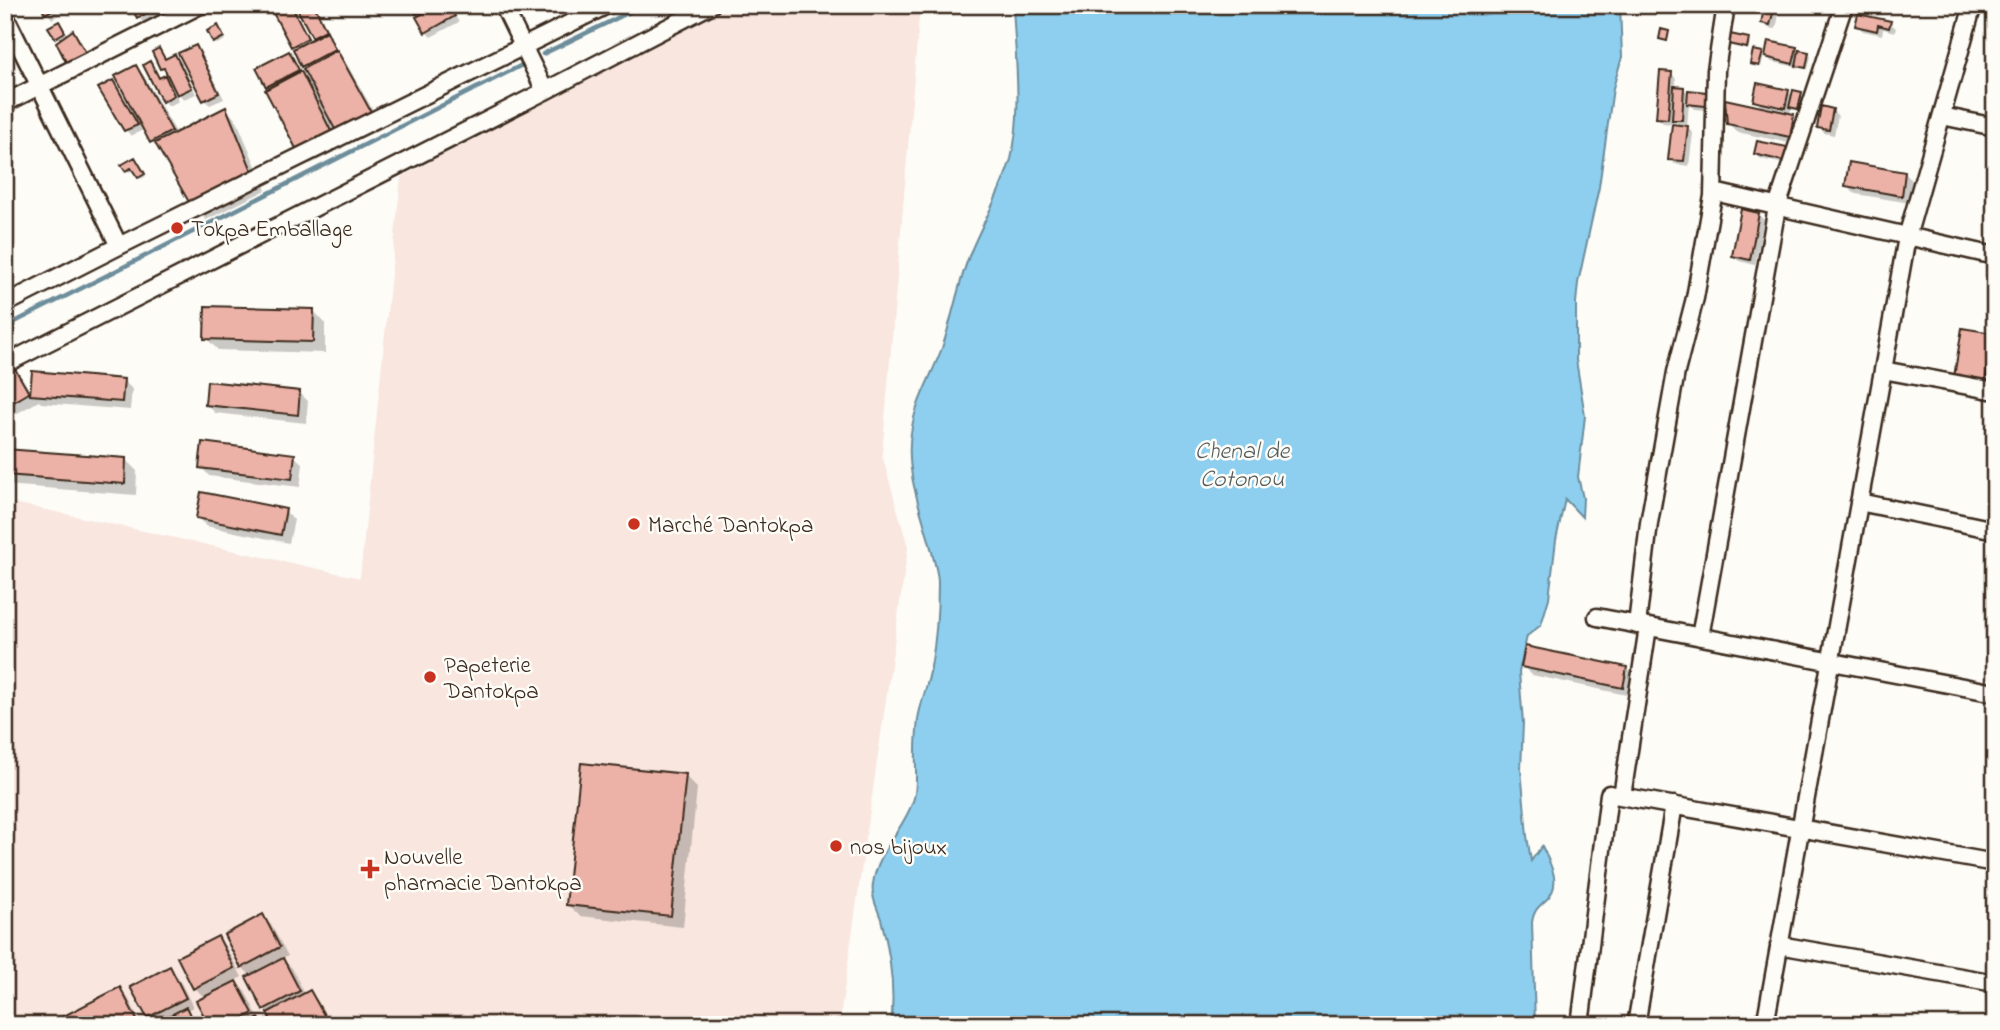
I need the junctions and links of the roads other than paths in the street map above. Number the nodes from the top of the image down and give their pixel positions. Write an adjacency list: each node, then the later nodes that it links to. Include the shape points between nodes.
1 (200, 5): 10 (street)
2 (503, 5): 9 (street)
3 (607, 5): 9 (street)
4 (711, 5): 11 (street)
5 (1726, 5): 15 (street, via 1716,70)
6 (1844, 5): 16 (street)
7 (1973, 5): 13 (street)
8 (5, 16): 10 (street)
9 (523, 46): 11 (street); 18 (street)
10 (40, 86): 12 (street); 18 (street)
11 (545, 91): 21 (street)
12 (5, 103)
13 (1941, 116): 14 (street); 17 (street)
14 (1995, 127)
15 (1714, 192): 16 (street); 27 (street, via 1649,523)
16 (1777, 207): 17 (street); 28 (street)
17 (1907, 237): 19 (street); 22 (street)
18 (119, 246): 20 (street)
19 (1995, 256)
20 (5, 304)
21 (5, 363)
22 (1883, 370): 23 (street); 24 (street)
23 (1995, 391)
24 (1859, 502): 25 (street); 29 (street)
25 (1995, 530)
26 (1597, 617): 27 (street)
27 (1643, 626): 28 (street); 31 (street)
28 (1700, 637): 29 (street)
29 (1830, 662): 30 (street); 33 (street)
30 (1995, 693)
31 (1622, 796): 32 (street); 37 (street, via 1609,794)
32 (1674, 806): 33 (street); 38 (street)
33 (1801, 828): 34 (street); 35 (street)
34 (1995, 863)
35 (1779, 945): 36 (street); 39 (street)
36 (1995, 983)
37 (1580, 1025)
38 (1636, 1025)
39 (1765, 1025)

